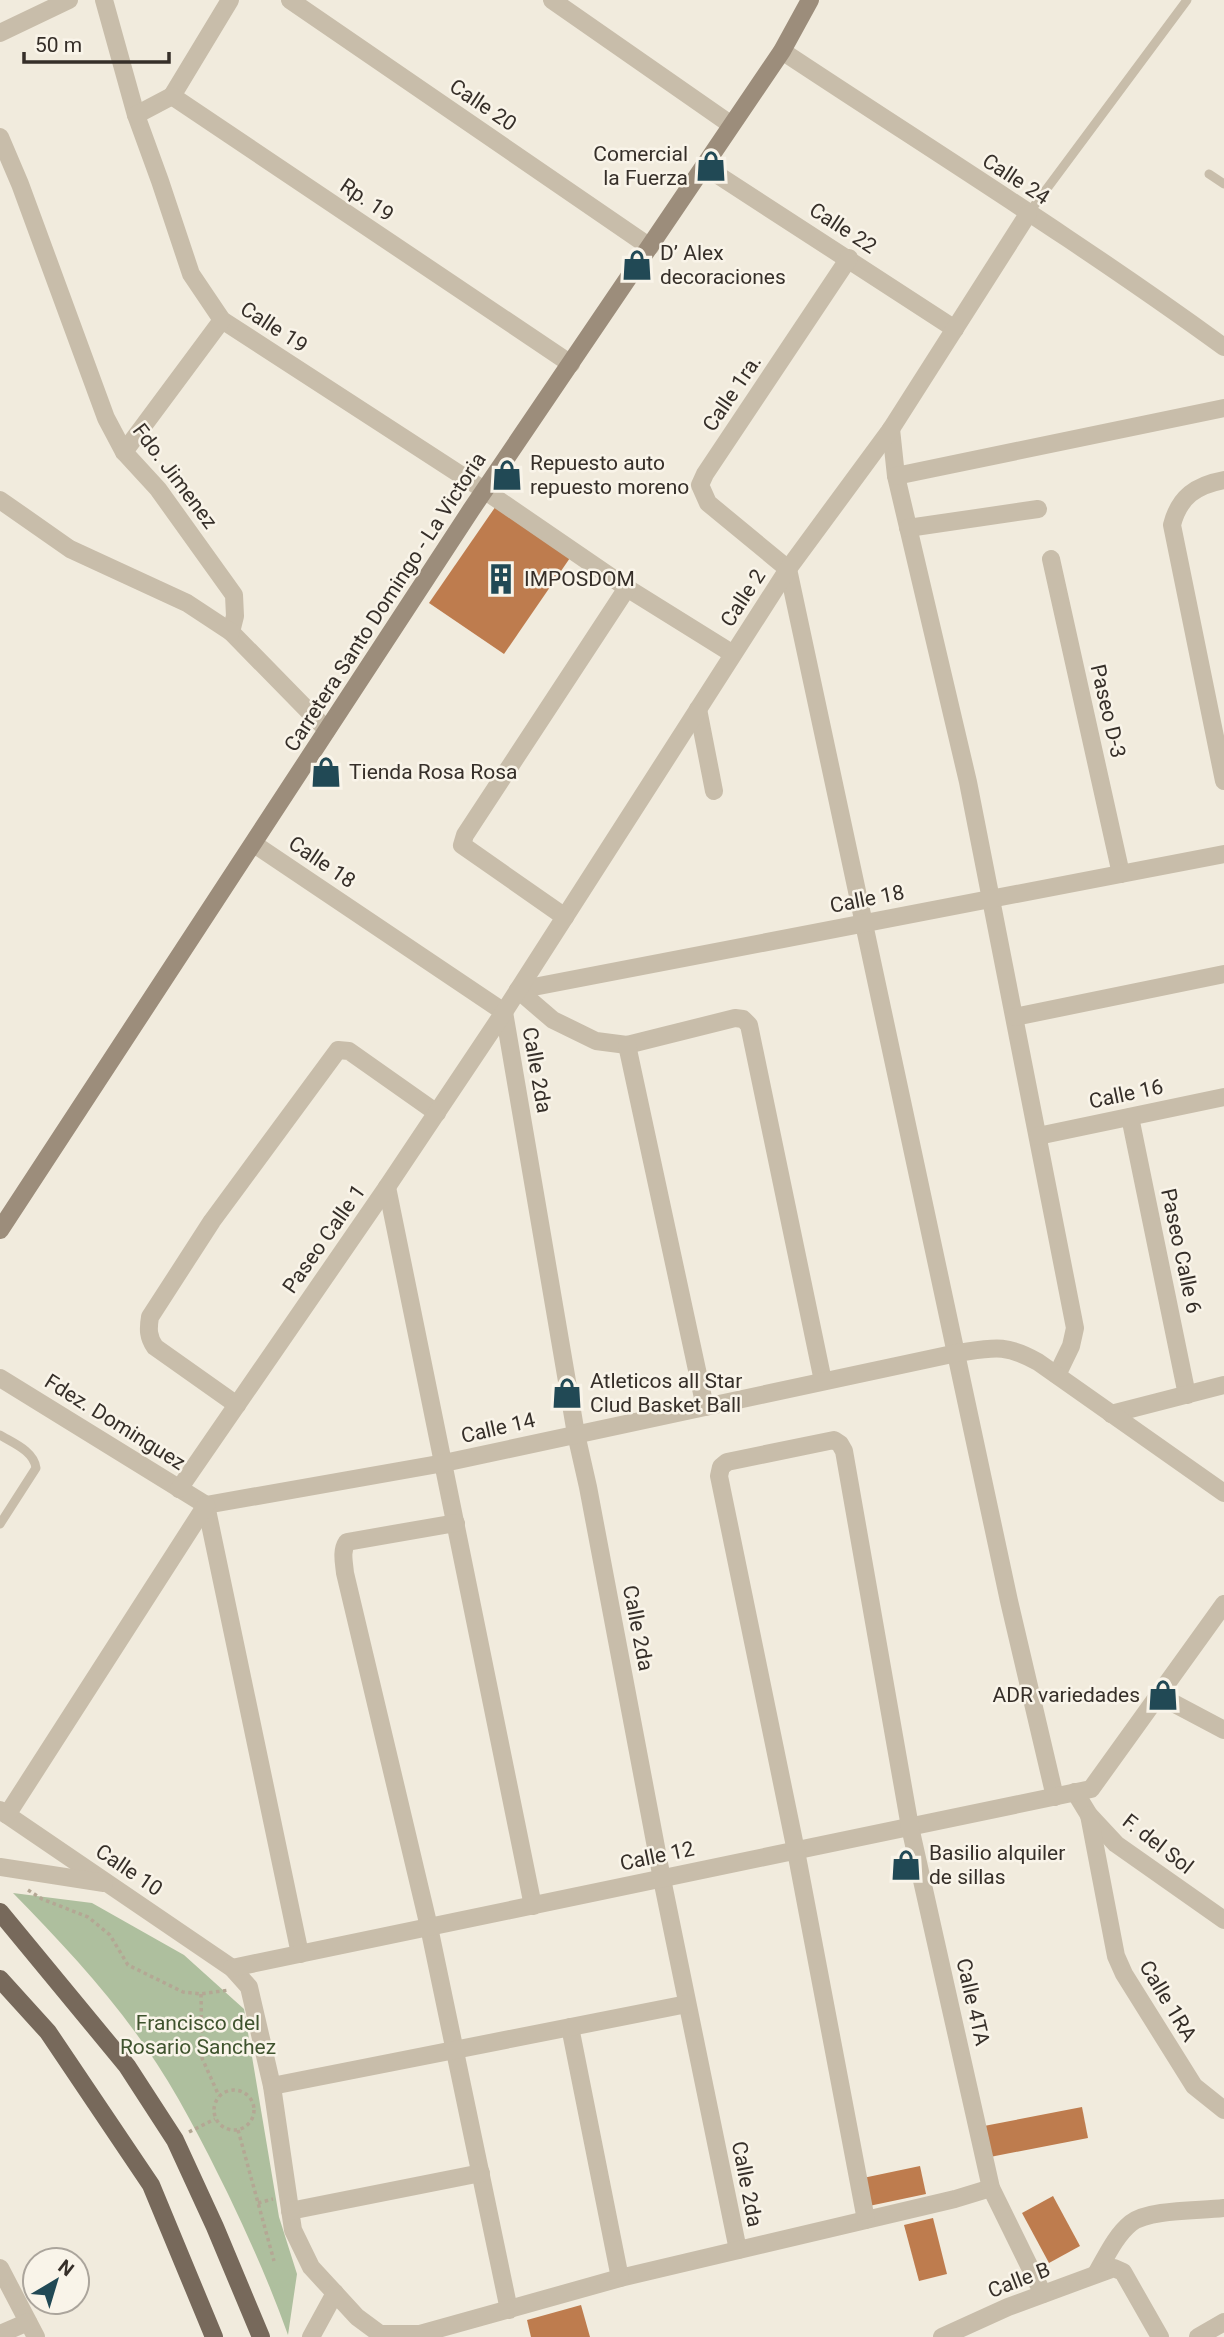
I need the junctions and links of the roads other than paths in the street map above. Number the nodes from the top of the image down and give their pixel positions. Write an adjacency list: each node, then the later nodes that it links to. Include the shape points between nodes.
1 (69, 0): 8 (street)
2 (104, 0): 11 (street, Calle 19)
3 (230, 0): 10 (street)
4 (290, 0): 18 (street, Calle 20)
5 (552, 0): 12 (street)
6 (1187, 0): 17 (lane)
7 (805, 2): 9 (main road, Carretera Santo Domingo - La Victoria)
8 (0, 33)
9 (782, 51): 12 (main road, Carretera Santo Domingo - La Victoria); 17 (street, Calle 24)
10 (172, 96): 11 (street); 23 (street, Rp. 19)
11 (136, 115): 20 (street, Calle 19, via 191,274)
12 (730, 124): 14 (main road, Carretera Santo Domingo - La Victoria)
13 (0, 137): 26 (street, Fdo. Jimenez)
14 (704, 166): 18 (main road, Carretera Santo Domingo - La Victoria); 19 (street, Calle 22)
15 (1209, 174): 16 (lane)
16 (1224, 184)
17 (1028, 214): 21 (street, Calle 2); 22 (street, Calle 24, via 1129,278)
18 (650, 247): 23 (main road, Carretera Santo Domingo - La Victoria)
19 (849, 258): 21 (street, Calle 22); 34 (street, Calle 1ra., via 700,485 708,503)
20 (222, 320): 26 (street); 29 (street, Calle 19)
21 (955, 329): 25 (street, Calle 2)
22 (1224, 347)
23 (571, 364): 29 (main road, Carretera Santo Domingo - La Victoria)
24 (1224, 408): 27 (street)
25 (891, 429): 27 (street); 34 (street, Calle 2)
26 (124, 452): 36 (street, Fdo. Jimenez, via 158,489 234,595)
27 (896, 476): 32 (street)
28 (1224, 480): 40 (street, via 1189,493 1172,525)
29 (484, 490): 35 (street, Calle 19); 39 (main road, Carretera Santo Domingo - La Victoria)
30 (0, 500): 36 (street, via 71,549 187,603)
31 (1038, 509): 32 (street)
32 (908, 528): 45 (street)
33 (1051, 559): 44 (street, Paseo D-3)
34 (788, 569): 37 (street, Calle 2); 47 (street)
35 (627, 588): 37 (street, Calle 19); 46 (street, via 462,845)
36 (231, 632): 39 (street)
37 (733, 654): 38 (street, Calle 2)
38 (698, 709): 41 (street); 46 (street, Calle 2)
39 (327, 730): 42 (main road, Carretera Santo Domingo - La Victoria)
40 (1224, 781)
41 (713, 791)
42 (254, 844): 50 (street, Calle 18); 58 (main road, Carretera Santo Domingo - La Victoria)
43 (1224, 854): 44 (street, Calle 18)
44 (1121, 874): 45 (street, Calle 18)
45 (991, 899): 47 (street, Calle 18); 51 (street)
46 (565, 917): 49 (street, Calle 2)
47 (864, 923): 49 (street, Calle 18); 59 (street)
48 (1224, 974): 51 (street)
49 (518, 990): 50 (street, Calle 2); 52 (street, via 553,1020 596,1041)
50 (504, 1012): 54 (street, Paseo Calle 1); 68 (street, Calle 2da)
51 (1015, 1017): 56 (street)
52 (627, 1045): 62 (street, via 735,1018 749,1025); 66 (street)
53 (1224, 1097): 55 (street, Calle 16)
54 (437, 1113): 57 (street, Paseo Calle 1); 65 (street, via 349,1051 338,1050 212,1221 150,1317 148,1329 155,1347)
55 (1130, 1117): 56 (street, Calle 16); 64 (street, Paseo Calle 6)
56 (1038, 1136): 60 (street, via 1074,1328)
57 (387, 1187): 65 (street, Paseo Calle 1); 70 (street)
58 (1, 1226)
59 (957, 1353): 60 (street, Calle 14, via 1004,1347); 62 (street, Calle 14); 80 (street)
60 (1057, 1375): 67 (street)
61 (0, 1378): 71 (street, Fdez. Dominguez)
62 (823, 1381): 66 (street, Calle 14)
63 (1224, 1385): 64 (street)
64 (1187, 1395): 67 (street)
65 (237, 1405): 71 (street, Paseo Calle 1)
66 (705, 1407): 68 (street, Calle 14)
67 (1111, 1414): 72 (street)
68 (576, 1434): 70 (street, Calle 14); 86 (street, Calle 2da)
69 (2, 1439): 75 (lane, via 33,1456 36,1468)
70 (444, 1463): 73 (street, Calle 14); 74 (street)
71 (179, 1489): 73 (street, Fdez. Dominguez)
72 (1224, 1493)
73 (206, 1505): 81 (street); 92 (street)
74 (456, 1523): 88 (street); 91 (street, via 347,1542 344,1547 345,1573)
75 (0, 1524)
76 (1224, 1604): 77 (street)
77 (1158, 1695): 78 (street); 79 (street)
78 (1224, 1730)
79 (1083, 1791): 80 (street, Calle 12); 82 (street, F. del Sol)
80 (1055, 1797): 83 (street, Calle 12)
81 (4, 1813): 87 (street, Calle 10)
82 (1089, 1815): 90 (street, F. del Sol, via 1115,1844); 99 (street, Calle 1RA, via 1116,1956 1124,1974 1194,2086)
83 (910, 1827): 84 (street, Calle 12); 84 (street, Calle 4TA, via 844,1451 834,1440 727,1462 719,1476); 101 (street, Calle 4TA)
84 (796, 1850): 86 (street, Calle 12); 104 (street)
85 (0, 1867): 87 (street)
86 (662, 1879): 88 (street, Calle 12); 95 (street, Calle 2da)
87 (109, 1884): 93 (street, Calle 10)
88 (533, 1906): 91 (street, Calle 12)
89 (0, 1912): 116 (main road, via 127,2066 175,2140)
90 (1224, 1920)
91 (429, 1927): 92 (street, Calle 12); 97 (street)
92 (300, 1954): 93 (street, Calle 12)
93 (232, 1968): 98 (street, Calle 10, via 249,1987)
94 (0, 1979): 115 (main road, via 48,2032 150,2185)
95 (687, 2004): 96 (street); 105 (street, Calle 2da)
96 (570, 2027): 97 (street); 108 (street)
97 (455, 2050): 98 (street); 100 (street)
98 (272, 2086): 103 (street)
99 (1224, 2110)
100 (481, 2173): 103 (street); 111 (street)
101 (990, 2188): 104 (street); 110 (street, Calle 4TA)
102 (1224, 2208): 107 (street, via 1147,2216 1132,2222 1114,2241)
103 (290, 2211): 109 (street, via 293,2230 311,2267)
104 (866, 2220): 105 (street)
105 (738, 2250): 108 (street)
106 (0, 2268): 113 (street)
107 (1096, 2274): 110 (street, Calle B); 119 (street, Calle B, via 1114,2268 1123,2272)
108 (620, 2278): 111 (street)
109 (335, 2293): 111 (street, via 380,2334 420,2334); 117 (street)
110 (1043, 2294): 118 (street, Calle B)
111 (509, 2310)
112 (1224, 2322): 120 (street)
113 (32, 2330): 114 (street)
114 (0, 2334)
115 (211, 2336)
116 (261, 2337)
117 (312, 2337)
118 (942, 2337)
119 (1160, 2337)
120 (1198, 2337)

